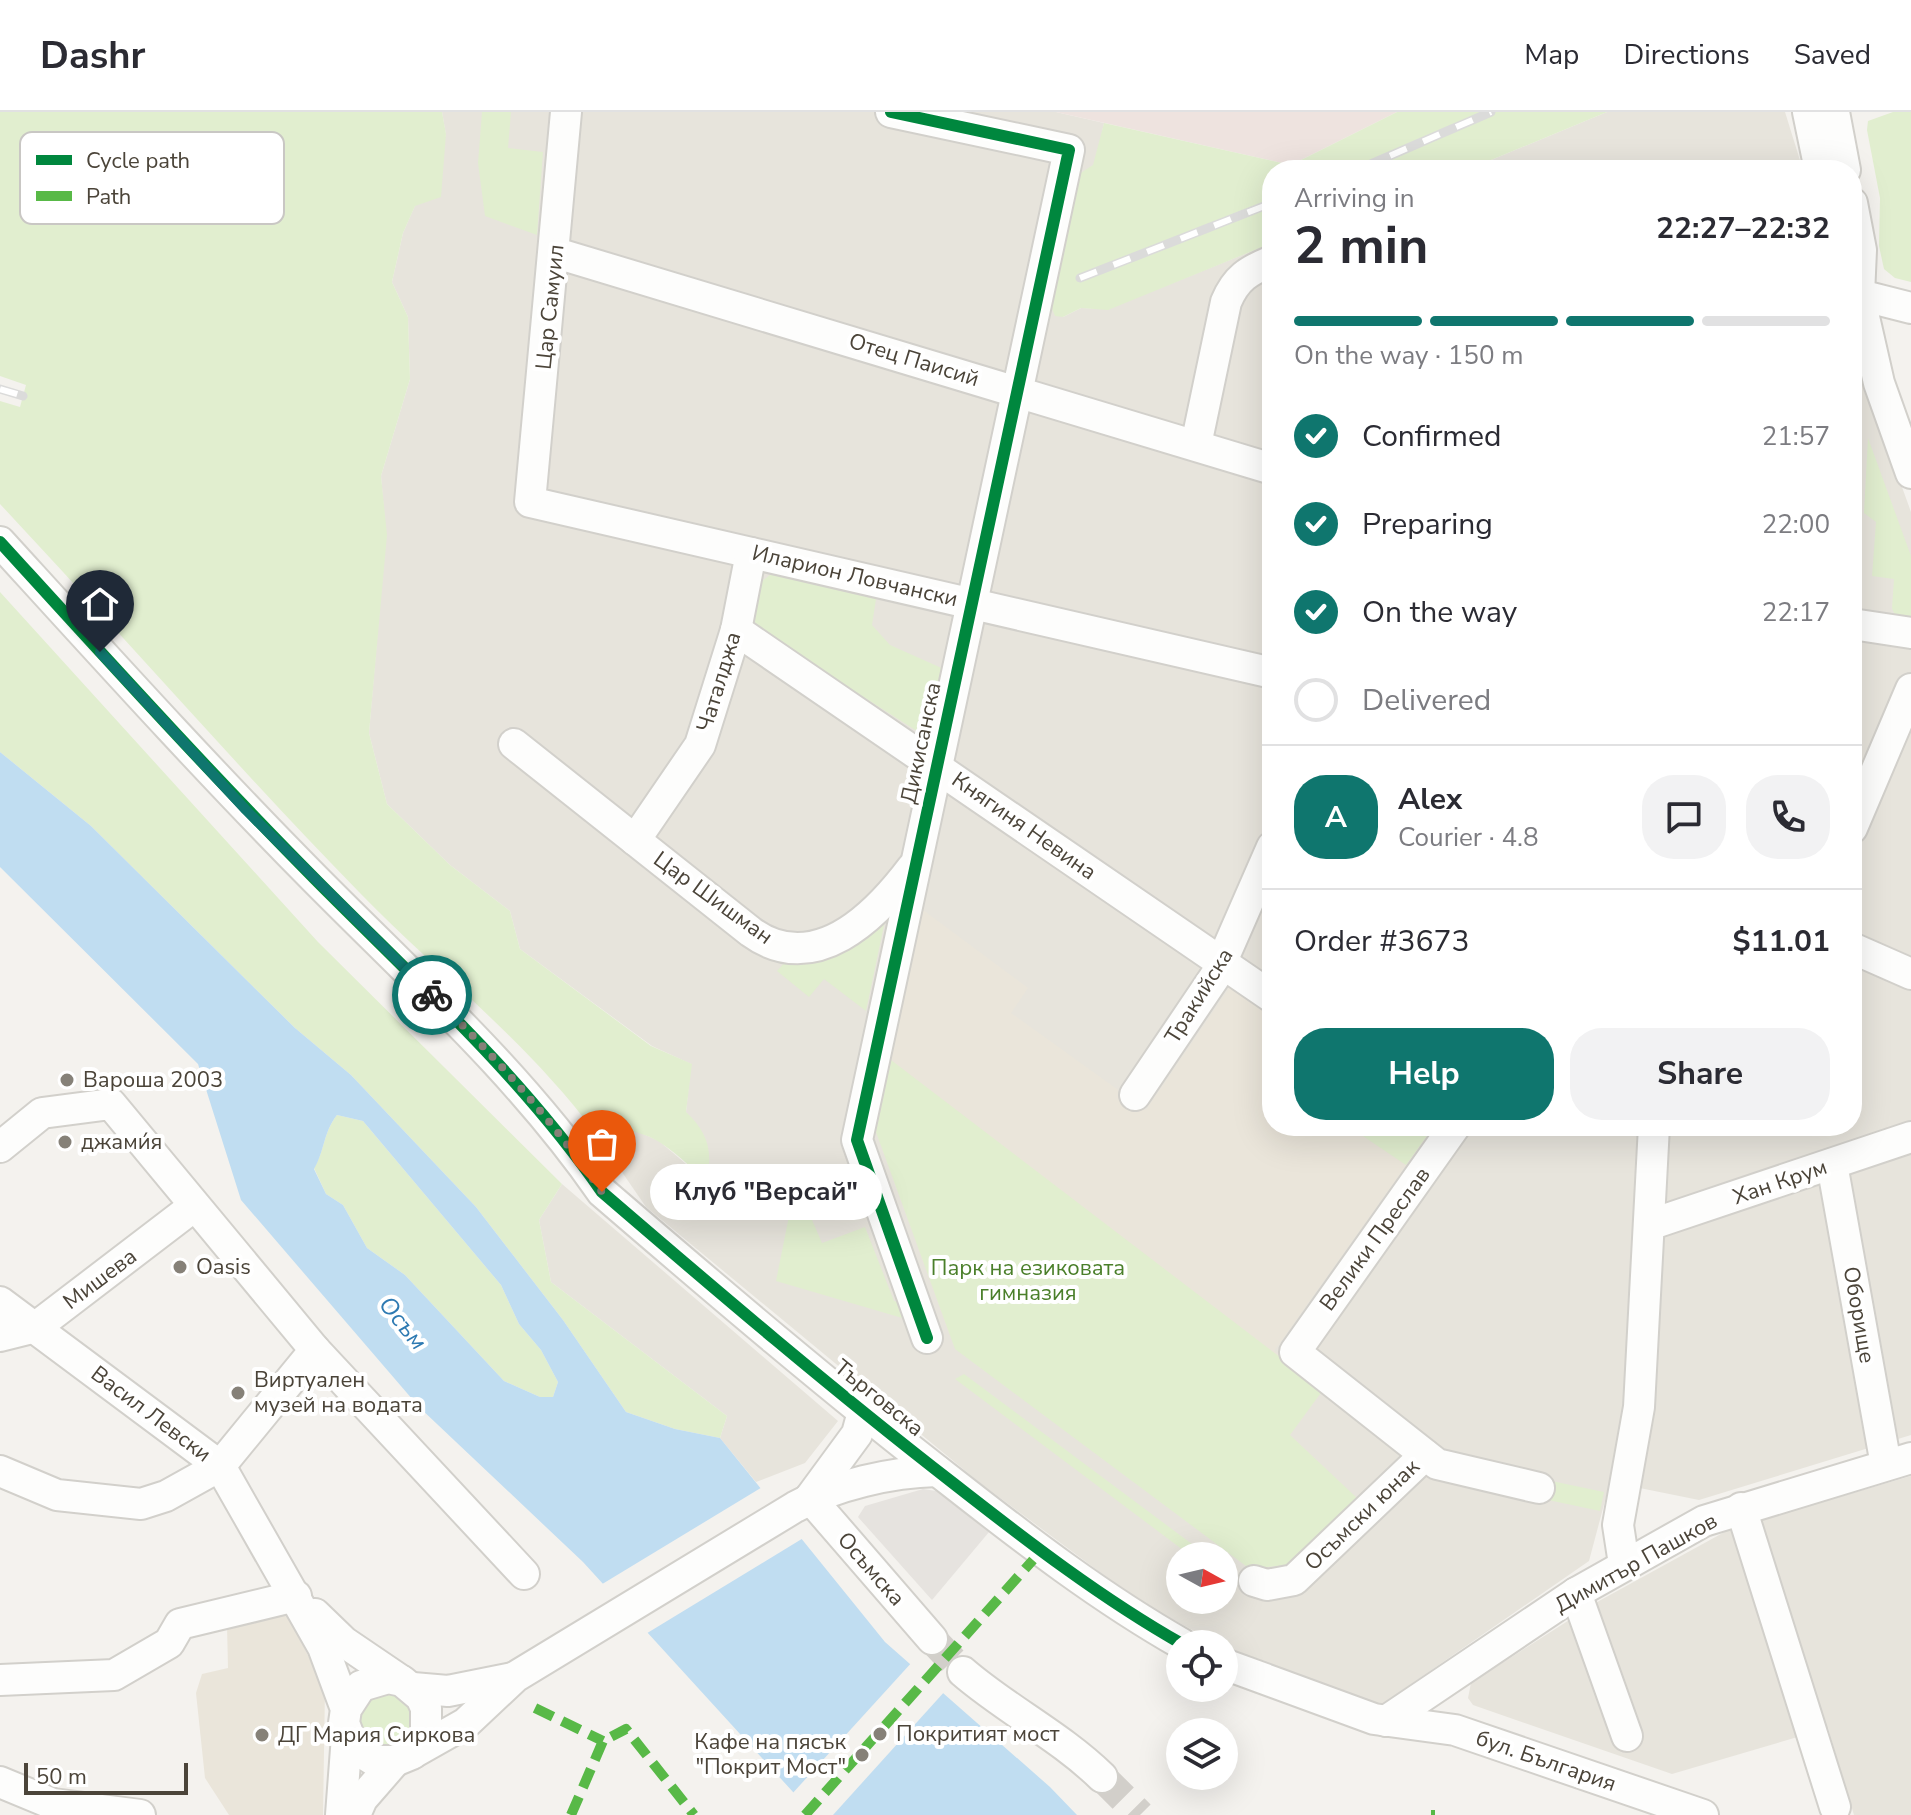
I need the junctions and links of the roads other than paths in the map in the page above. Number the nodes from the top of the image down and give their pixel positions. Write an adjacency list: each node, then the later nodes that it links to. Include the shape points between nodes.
1 (566, 112): 7 (street, Цар Самуил)
2 (891, 112): 12 (street, Дикисанска, via 1069,150)
3 (1808, 112): 5 (street)
4 (1834, 112): 6 (street)
5 (1818, 160)
6 (1843, 160)
7 (556, 253): 12 (street, Отец Паисий); 16 (street, Цар Самуил)
8 (1262, 265): 13 (street, via 1233,284 1226,302)
9 (1862, 293): 10 (street)
10 (1911, 308)
11 (1862, 320): 15 (street)
12 (1017, 391): 13 (street, Отец Паисий); 19 (street, Дикисанска)
13 (1196, 445): 14 (street, Отец Паисий)
14 (1262, 466)
15 (1911, 473)
16 (530, 502): 18 (street, Иларион Ловчански)
17 (0, 542): 48 (street, Търговска, via 246,810 492,1056 602,1192)
18 (751, 553): 19 (street, Иларион Ловчански); 21 (street, Чаталджа)
19 (972, 603): 23 (street, Иларион Ловчански); 26 (street, Дикисанска)
20 (1862, 626): 22 (street)
21 (736, 630): 26 (street, Княгиня Невина); 28 (street, Чаталджа, via 700,745)
22 (1911, 633)
23 (1262, 671)
24 (1911, 689): 27 (street)
25 (514, 744): 28 (street, Цар Шишман)
26 (937, 765): 29 (street, Дикисанска); 32 (street, Княгиня Невина)
27 (1862, 804)
28 (635, 840): 29 (street, Цар Шишман, via 761,939 793,948 824,944 853,930)
29 (916, 864): 46 (street, Дикисанска, via 857,1140)
30 (1262, 870): 32 (street, Тракийска)
31 (1862, 952): 33 (street)
32 (1222, 964): 34 (street, Княгиня Невина); 35 (street, Тракийска)
33 (1911, 974)
34 (1262, 990)
35 (1135, 1095)
36 (1448, 1136): 50 (street, Велики Преслав, via 1295,1352)
37 (1653, 1136): 42 (street)
38 (1911, 1137): 40 (street, Хан Крум)
39 (0, 1147): 41 (street, via 42,1113 111,1104)
40 (1832, 1164): 42 (street, Хан Крум); 51 (street, Оборище)
41 (193, 1207): 44 (street, Мишева); 47 (street)
42 (1649, 1225): 59 (street, via 1639,1407 1618,1525)
43 (0, 1302): 44 (street, Васил Левски)
44 (36, 1327): 45 (street, Мишева); 52 (street, Васил Левски)
45 (0, 1336)
46 (927, 1338)
47 (315, 1350): 52 (street); 60 (street)
48 (863, 1412): 49 (street, Търговска); 55 (street)
49 (896, 1439): 54 (street, Търговска); 55 (street, via 891,1461 880,1471)
50 (1425, 1455): 56 (street, via 1451,1470); 61 (street, Осъмски юнак, via 1294,1580 1267,1585)
51 (1899, 1461): 58 (street, Димитър Пашков)
52 (220, 1466): 53 (street, via 141,1504 57,1495); 63 (street, Васил Левски)
53 (0, 1471)
54 (937, 1471): 55 (street); 64 (street, Търговска, via 1040,1551)
55 (837, 1480): 57 (street)
56 (1539, 1488)
57 (803, 1503): 65 (street, Осъмска); 68 (street)
58 (1741, 1508): 59 (street, Димитър Пашков, via 1704,1521); 77 (street)
59 (1624, 1564): 62 (street, Димитър Пашков)
60 (524, 1574)
61 (1254, 1581)
62 (1576, 1593): 71 (street, Димитър Пашков); 73 (street)
63 (296, 1596): 69 (street, via 180,1624 169,1643 114,1675); 70 (street, via 344,1642); 72 (street, via 323,1647)
64 (1166, 1635)
65 (932, 1639)
66 (1238, 1669): 71 (street)
67 (963, 1672): 75 (street, via 997,1702 1073,1749)
68 (515, 1677): 70 (street, via 448,1691); 74 (street, via 466,1723)
69 (0, 1680)
70 (407, 1684): 72 (street, via 388,1678 361,1686); 74 (street, via 426,1708 428,1721 420,1745)
71 (1386, 1721): 82 (street, бул. България, via 1455,1730)
72 (346, 1722): 74 (street, via 363,1756 375,1761); 80 (street)
73 (1627, 1736)
74 (403, 1758): 81 (street, via 362,1799)
75 (1102, 1777)
76 (0, 1782): 78 (street)
77 (1835, 1807)
78 (50, 1810): 79 (street)
79 (140, 1815)
80 (341, 1815)
81 (355, 1815)
82 (1703, 1815)

